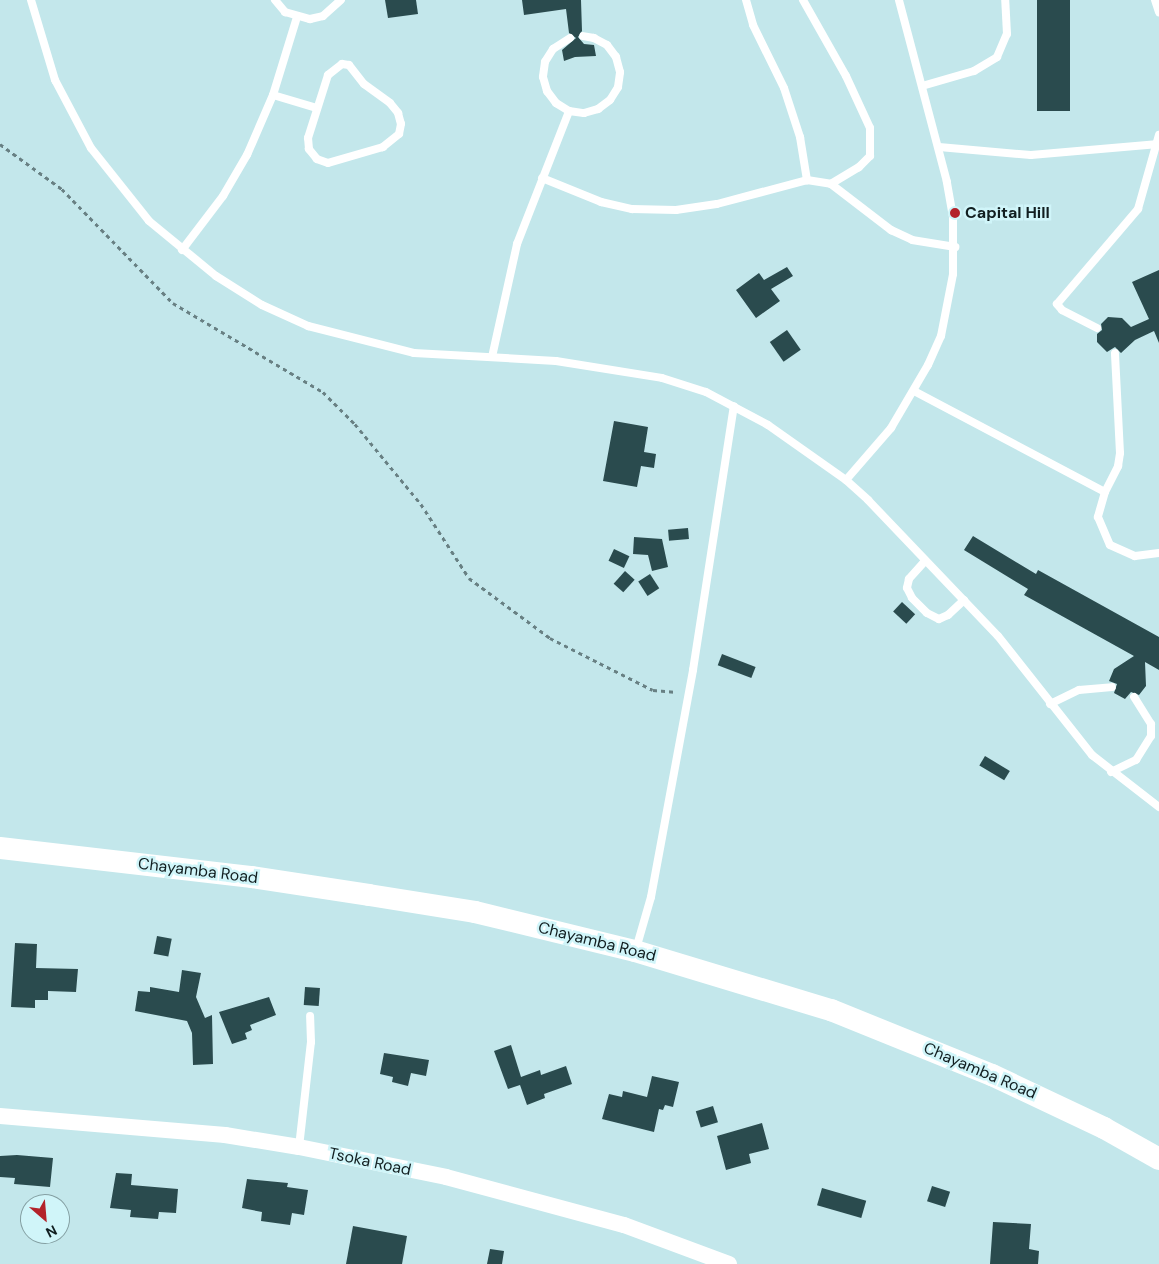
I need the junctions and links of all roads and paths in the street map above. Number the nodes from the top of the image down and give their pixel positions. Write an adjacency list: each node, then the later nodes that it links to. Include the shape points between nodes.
1 (32, 0): 25 (lane, via 55,80 91,148 149,221)
2 (275, 0): 10 (lane, via 286,12)
3 (341, 0): 10 (lane, via 323,16)
4 (746, 0): 22 (lane, via 753,25 781,79 800,137)
5 (803, 0): 23 (lane, via 846,76 870,128 870,156 859,167)
6 (899, 0): 13 (lane)
7 (1005, 0): 13 (lane, via 1007,34 997,57 974,71)
8 (1155, 0): 9 (lane)
9 (1159, 12)
10 (297, 17): 14 (lane)
11 (583, 36): 16 (lane, via 607,45 616,57 620,72 618,87 610,100 598,109 584,113)
12 (570, 38): 16 (lane, via 552,49 545,62 543,76 547,91 556,103)
13 (922, 86): 20 (lane)
14 (273, 95): 15 (lane); 25 (lane, via 247,155 228,188)
15 (317, 108): 15 (lane, via 328,75 335,67 349,65 364,84 390,102 398,113 399,134 383,147 328,162 317,159 309,149 308,138)
16 (569, 111): 21 (lane)
17 (1159, 135): 19 (lane)
18 (0, 144): 37 (path, via 62,189 173,303 323,392 355,424 421,504 469,578 550,638 574,651 653,690)
19 (1158, 144): 20 (lane, via 1031,156); 26 (lane, via 1138,209 1057,304 1062,310)
20 (939, 147): 24 (lane, via 953,217)
21 (542, 178): 22 (lane, via 609,204 632,209 676,210 716,204); 28 (lane, via 517,244)
22 (807, 180): 23 (lane)
23 (831, 184): 24 (lane, via 891,230 920,242)
24 (955, 246): 29 (lane, via 952,282 941,336)
25 (182, 250): 28 (lane, via 262,305 308,326 414,353)
26 (1097, 328)
27 (1115, 353): 32 (lane, via 1120,453 1118,466)
28 (492, 357): 30 (lane, via 573,363 662,378 706,392)
29 (914, 391): 31 (lane, via 891,428); 32 (lane)
30 (734, 406): 31 (lane, via 768,425); 37 (lane)
31 (846, 480): 34 (lane)
32 (1105, 492): 33 (lane, via 1098,517 1110,545 1135,556)
33 (1159, 553)
34 (925, 561): 35 (lane); 35 (lane, via 909,579 907,588 927,613 939,619)
35 (964, 600): 39 (lane, via 998,636)
36 (1112, 687): 39 (lane, via 1079,690)
37 (689, 693): 43 (lane, via 651,897)
38 (1134, 697): 40 (lane, via 1152,724 1151,736 1136,760)
39 (1050, 704): 40 (lane, via 1092,755)
40 (1111, 772): 41 (lane)
41 (1159, 807)
42 (0, 848): 43 (main road, Chayamba Road, via 252,877 475,912)
43 (636, 951): 47 (main road, Chayamba Road, via 840,1014 992,1075 1104,1128)
44 (310, 1016): 46 (lane, via 311,1042)
45 (0, 1116): 46 (street, Tsoka Road, via 225,1135)
46 (299, 1147): 48 (street, Tsoka Road, via 446,1177 615,1223)
47 (1159, 1159)
48 (729, 1264)

